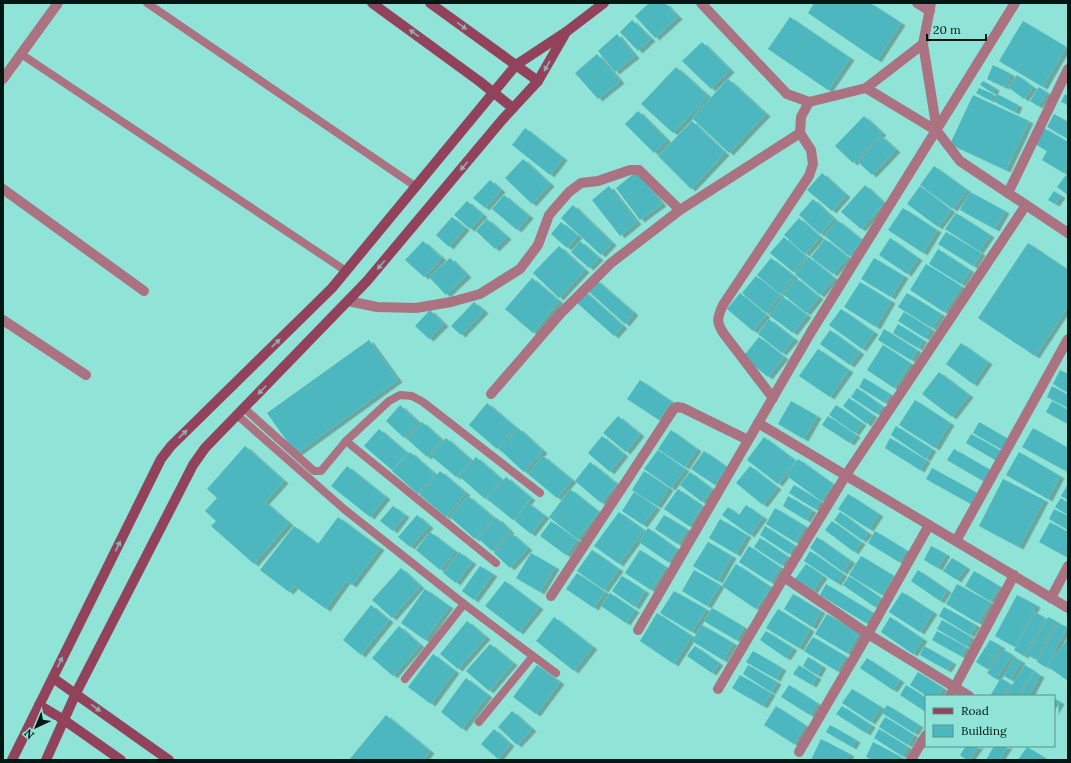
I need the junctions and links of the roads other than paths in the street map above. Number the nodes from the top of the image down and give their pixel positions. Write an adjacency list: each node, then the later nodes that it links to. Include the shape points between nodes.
1 (58, 3): 12 (street)
2 (147, 3): 23 (lane)
3 (372, 3): 18 (street, one-way to 3)
4 (430, 3): 13 (street, one-way to 13)
5 (604, 3): 10 (street)
6 (701, 3): 19 (street, via 787,94)
7 (917, 3): 9 (street)
8 (1015, 3): 21 (street)
9 (930, 7): 11 (street)
10 (566, 32): 13 (street); 16 (street, one-way to 16)
11 (923, 44): 17 (street); 21 (street)
12 (21, 54): 15 (street); 29 (lane)
13 (516, 65): 16 (street); 18 (street)
14 (1068, 69): 25 (street)
15 (3, 78)
16 (538, 81): 20 (street)
17 (866, 88): 19 (street); 21 (street)
18 (493, 92): 20 (street); 23 (street)
19 (809, 102): 22 (street, via 801,117)
20 (513, 108): 31 (street, one-way to 31)
21 (937, 131): 25 (street, via 960,161); 36 (street, via 810,332)
22 (800, 133): 27 (street); 36 (street, via 811,150 813,164 808,176 718,315 718,325)
23 (415, 186): 29 (street)
24 (3, 189): 30 (street)
25 (1008, 193): 26 (street)
26 (1026, 204): 28 (street); 41 (street)
27 (680, 210): 31 (street, via 639,170 630,170 598,181 582,183 569,192 549,215 538,245 520,269 480,294 416,308 377,308); 35 (street, via 611,263 561,313)
28 (1068, 233)
29 (346, 272): 57 (street, one-way to 29, via 161,459 171,446)
30 (144, 291)
31 (348, 301): 37 (street, one-way to 37)
32 (3, 320): 34 (street)
33 (1068, 339): 44 (street)
34 (86, 375)
35 (491, 394)
36 (772, 398): 38 (street)
37 (240, 412): 39 (lane, via 314,471 321,471); 51 (lane, via 344,509); 61 (street, via 192,465)
38 (758, 423): 40 (street); 41 (street)
39 (346, 440): 42 (lane, via 389,401 400,395 412,396); 45 (lane)
40 (748, 440): 49 (street, via 683,408 673,410); 53 (street)
41 (846, 475): 43 (street); 48 (street)
42 (540, 493)
43 (929, 525): 44 (street); 54 (street)
44 (956, 541): 47 (street)
45 (496, 563)
46 (1068, 566): 50 (street)
47 (1014, 575): 50 (street); 60 (street)
48 (784, 577): 54 (street); 59 (street)
49 (551, 596)
50 (1051, 598): 52 (street)
51 (464, 604): 55 (lane); 58 (lane)
52 (1068, 608)
53 (638, 630)
54 (868, 634): 60 (street); 67 (street)
55 (533, 656): 56 (lane); 65 (lane)
56 (556, 673)
57 (53, 678): 61 (street); 63 (street)
58 (405, 679)
59 (718, 689)
60 (953, 692): 62 (street)
61 (76, 694): 64 (street); 71 (street, one-way to 71)
62 (965, 695)
63 (40, 705): 64 (street); 68 (street)
64 (64, 720): 69 (street); 70 (street)
65 (479, 722)
66 (925, 737): 72 (street)
67 (800, 752)
68 (12, 760)
69 (46, 760)
70 (121, 760)
71 (168, 760)
72 (910, 760)

